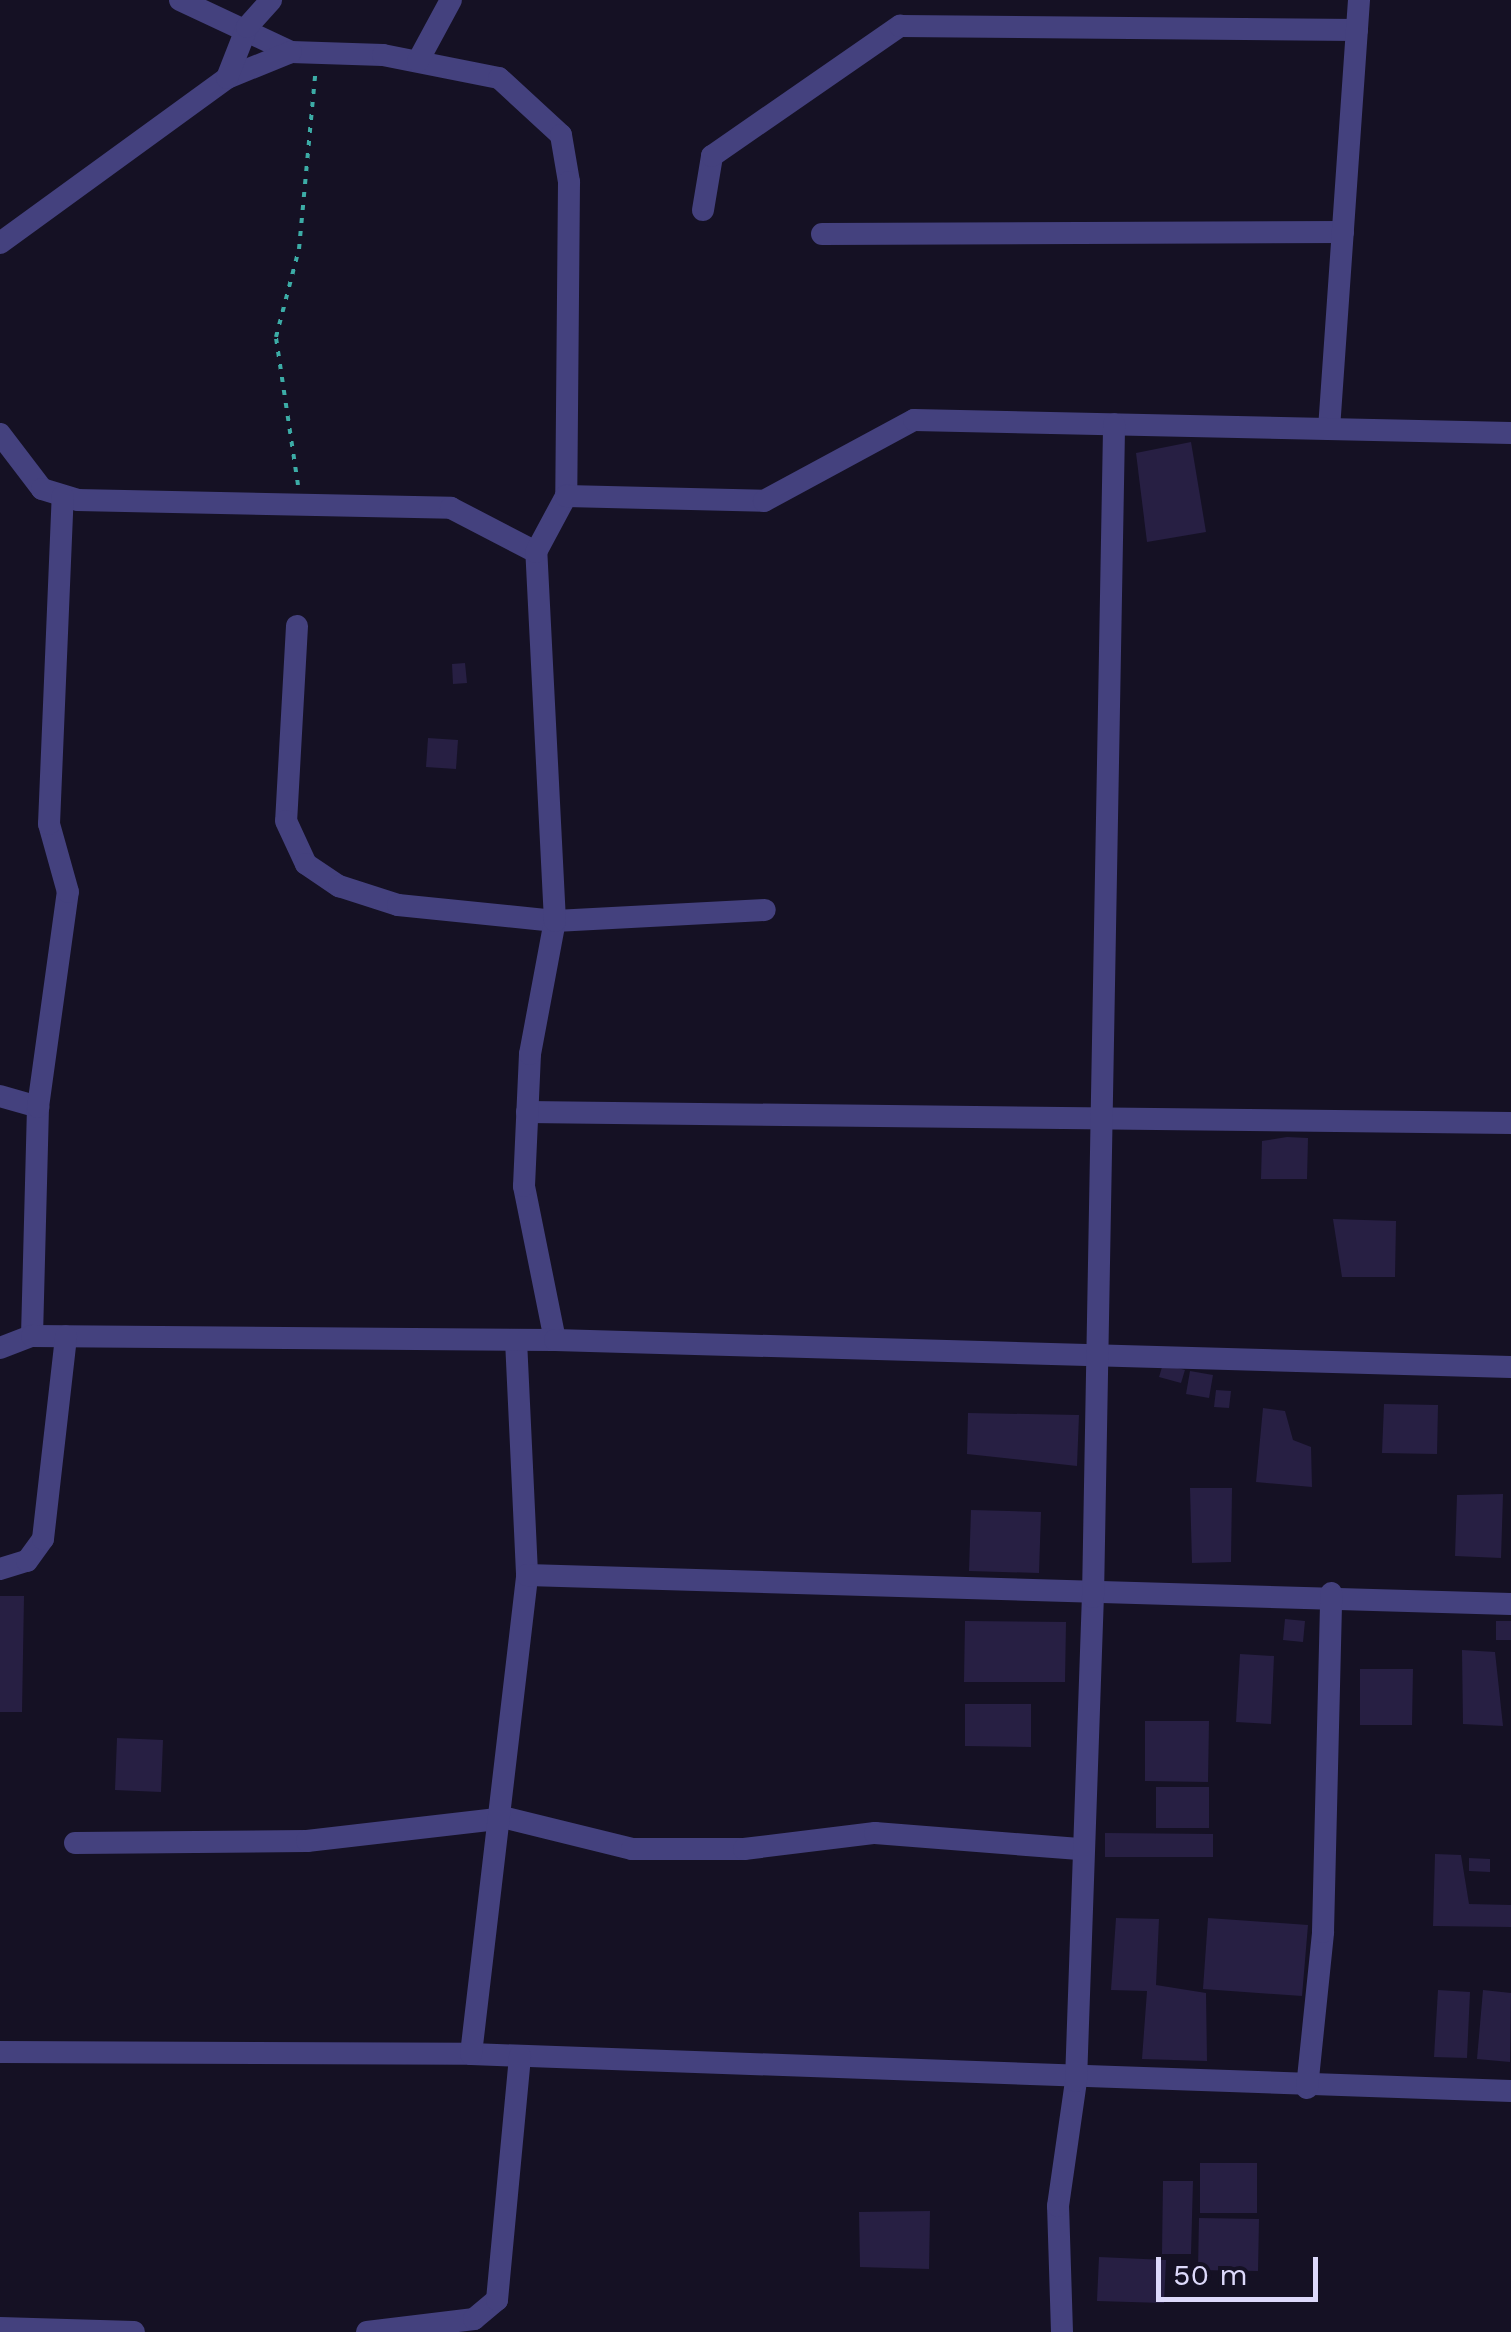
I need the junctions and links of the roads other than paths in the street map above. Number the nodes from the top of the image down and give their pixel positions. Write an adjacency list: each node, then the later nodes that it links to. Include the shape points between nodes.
1 (180, 0): 5 (street)
2 (271, 0): 5 (street)
3 (451, 0): 8 (street)
4 (1359, 0): 6 (street)
5 (247, 27): 7 (street); 9 (street)
6 (1357, 30): 10 (street, via 900,26 712,156); 11 (street)
7 (290, 52): 8 (street); 9 (street)
8 (418, 61): 19 (street, via 499,78 561,135 569,182)
9 (227, 78): 13 (street)
10 (703, 210)
11 (1343, 232): 12 (street); 15 (street)
12 (822, 234)
13 (0, 243)
14 (1114, 424): 15 (street); 19 (street, via 914,420 764,501); 27 (street)
15 (1329, 429): 16 (street)
16 (1511, 432)
17 (0, 434): 18 (street, via 42,489)
18 (63, 496): 20 (street, via 451,508); 25 (street, via 49,824 68,892)
19 (566, 496): 20 (street)
20 (536, 552): 23 (street)
21 (297, 626): 23 (street, via 286,821 306,864 398,905)
22 (765, 910): 23 (street)
23 (555, 920): 26 (street)
24 (0, 1096): 25 (street)
25 (38, 1106): 29 (street)
26 (527, 1112): 27 (street); 32 (street, via 524,1186)
27 (1102, 1116): 28 (street); 34 (street)
28 (1511, 1123)
29 (32, 1336): 30 (street); 33 (street)
30 (66, 1336): 31 (street); 36 (street, via 43,1539 27,1561)
31 (516, 1340): 32 (street); 37 (street)
32 (555, 1340): 34 (street)
33 (0, 1348)
34 (1098, 1353): 35 (street); 39 (street)
35 (1511, 1368)
36 (0, 1569)
37 (527, 1575): 39 (street); 41 (street)
38 (1330, 1593): 39 (street); 40 (street); 48 (street, via 1323,1932)
39 (1092, 1598): 43 (street)
40 (1511, 1604)
41 (506, 1818): 42 (street, via 307,1841); 43 (street, via 632,1849 744,1849 875,1833); 45 (street)
42 (75, 1843)
43 (1078, 1849): 47 (street)
44 (0, 2052): 45 (street)
45 (471, 2054): 46 (street)
46 (520, 2056): 47 (street); 52 (street, via 497,2300 474,2319)
47 (1076, 2081): 48 (street); 53 (street, via 1060,2142)
48 (1307, 2088): 49 (street)
49 (1511, 2091)
50 (0, 2328): 51 (street)
51 (134, 2332)
52 (367, 2332)
53 (1062, 2332)

